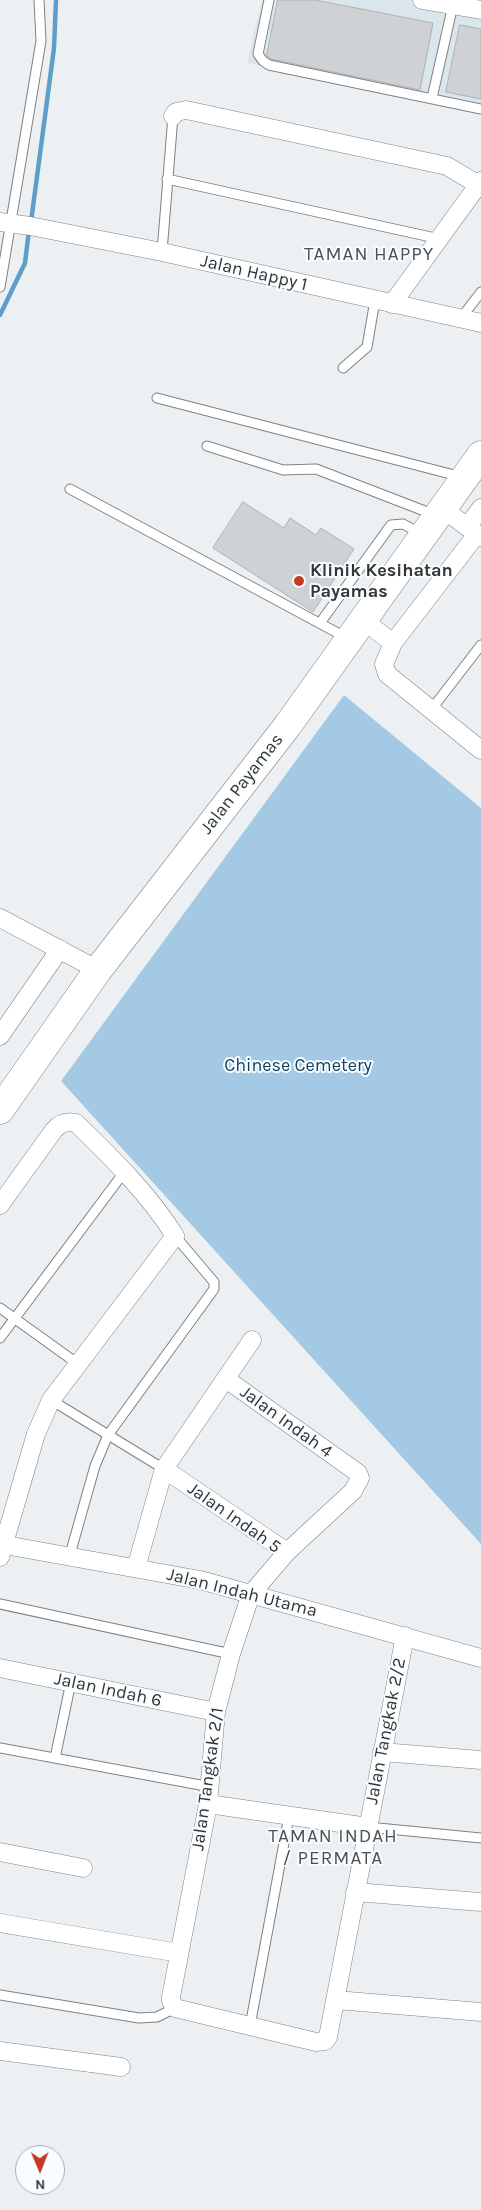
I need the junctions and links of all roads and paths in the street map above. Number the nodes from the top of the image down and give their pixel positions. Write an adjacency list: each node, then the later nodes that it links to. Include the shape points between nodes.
1 (39, 0): 11 (lane, via 41,41)
2 (269, 0): 6 (lane, via 258,54 269,65)
3 (422, 0): 4 (street)
4 (453, 5): 5 (street); 6 (lane)
5 (481, 10)
6 (432, 98): 7 (lane)
7 (481, 108)
8 (173, 116): 9 (lane); 10 (street, via 186,110 448,166)
9 (167, 178): 12 (lane); 13 (lane)
10 (480, 183): 12 (street)
11 (14, 223): 13 (street, Jalan Happy 1); 14 (lane)
12 (440, 239): 17 (street)
13 (162, 252): 16 (street, Jalan Happy 1)
14 (0, 287)
15 (481, 292): 18 (lane)
16 (375, 300): 17 (street, Jalan Happy 1); 20 (lane, via 367,347)
17 (392, 304): 18 (street, Jalan Happy 1)
18 (461, 318): 19 (street, Jalan Happy 1)
19 (481, 323)
20 (344, 368)
21 (157, 398): 24 (lane)
22 (207, 446): 27 (lane, via 286,470 316,469)
23 (481, 455): 24 (highway, Jalan Payamas)
24 (465, 478): 27 (highway, Jalan Payamas)
25 (70, 489): 29 (lane)
26 (481, 508): 28 (street)
27 (434, 520): 28 (street); 29 (lane, via 399,523 388,528); 30 (highway, Jalan Payamas)
28 (475, 532): 31 (street)
29 (320, 623): 30 (lane)
30 (356, 629): 31 (street); 37 (highway, Jalan Payamas, via 282,732)
31 (393, 643): 33 (street, via 384,664 387,674)
32 (481, 645): 33 (lane)
33 (431, 710): 34 (street)
34 (481, 750)
35 (0, 918): 36 (street)
36 (60, 949): 37 (street); 38 (street)
37 (98, 970): 39 (highway, Jalan Payamas)
38 (0, 1036)
39 (0, 1110)
40 (125, 1171): 41 (street, via 76,1123 63,1123 54,1130); 42 (street, via 160,1212); 44 (lane)
41 (0, 1205)
42 (175, 1236): 47 (street); 50 (lane, via 214,1282 214,1289)
43 (0, 1308): 44 (lane)
44 (14, 1318): 45 (lane); 47 (lane)
45 (0, 1338)
46 (252, 1340): 48 (street)
47 (78, 1364): 49 (street)
48 (226, 1379): 51 (street); 53 (street, Jalan Indah 4, via 359,1475 358,1484)
49 (51, 1400): 50 (lane); 52 (street, via 36,1434)
50 (108, 1435): 51 (lane); 54 (lane, via 95,1466)
51 (164, 1469): 53 (street, Jalan Indah 5); 55 (street)
52 (1, 1548): 54 (street, Jalan Indah Utama)
53 (287, 1552): 56 (street, Jalan Indah 5)
54 (69, 1558): 55 (street, Jalan Indah Utama)
55 (136, 1568): 56 (street, Jalan Indah Utama)
56 (251, 1594): 58 (street, Jalan Indah Utama); 59 (street, Jalan Tangkak 2/1)
57 (0, 1604): 59 (lane)
58 (405, 1636): 60 (street, Jalan Indah Utama); 65 (street, Jalan Tangkak 2/2)
59 (231, 1654): 63 (street, Jalan Tangkak 2/1)
60 (481, 1658)
61 (0, 1668): 62 (street, Jalan Indah 6)
62 (71, 1682): 63 (street, Jalan Indah 6); 66 (lane)
63 (216, 1712): 68 (street, Jalan Tangkak 2/1)
64 (0, 1748): 66 (lane)
65 (382, 1752): 67 (street); 70 (street, Jalan Tangkak 2/2)
66 (55, 1758): 68 (lane)
67 (481, 1760)
68 (210, 1795): 69 (street); 77 (street, Jalan Tangkak 2/1)
69 (289, 1816): 70 (street); 82 (lane)
70 (368, 1827): 71 (lane); 74 (street, Jalan Tangkak 2/2)
71 (481, 1838)
72 (0, 1852): 73 (street)
73 (83, 1868)
74 (355, 1892): 75 (street); 79 (street, Jalan Tangkak 2/2)
75 (481, 1902)
76 (0, 1923): 77 (street)
77 (178, 1953): 80 (street, Jalan Tangkak 2/1)
78 (0, 1996): 80 (lane, via 139,2018 157,2017)
79 (336, 2000): 81 (street); 82 (street, Jalan Tangkak 2/2, via 330,2033 325,2040 316,2042)
80 (173, 2002): 82 (street)
81 (481, 2012)
82 (250, 2026)
83 (0, 2051): 84 (street)
84 (121, 2066)

